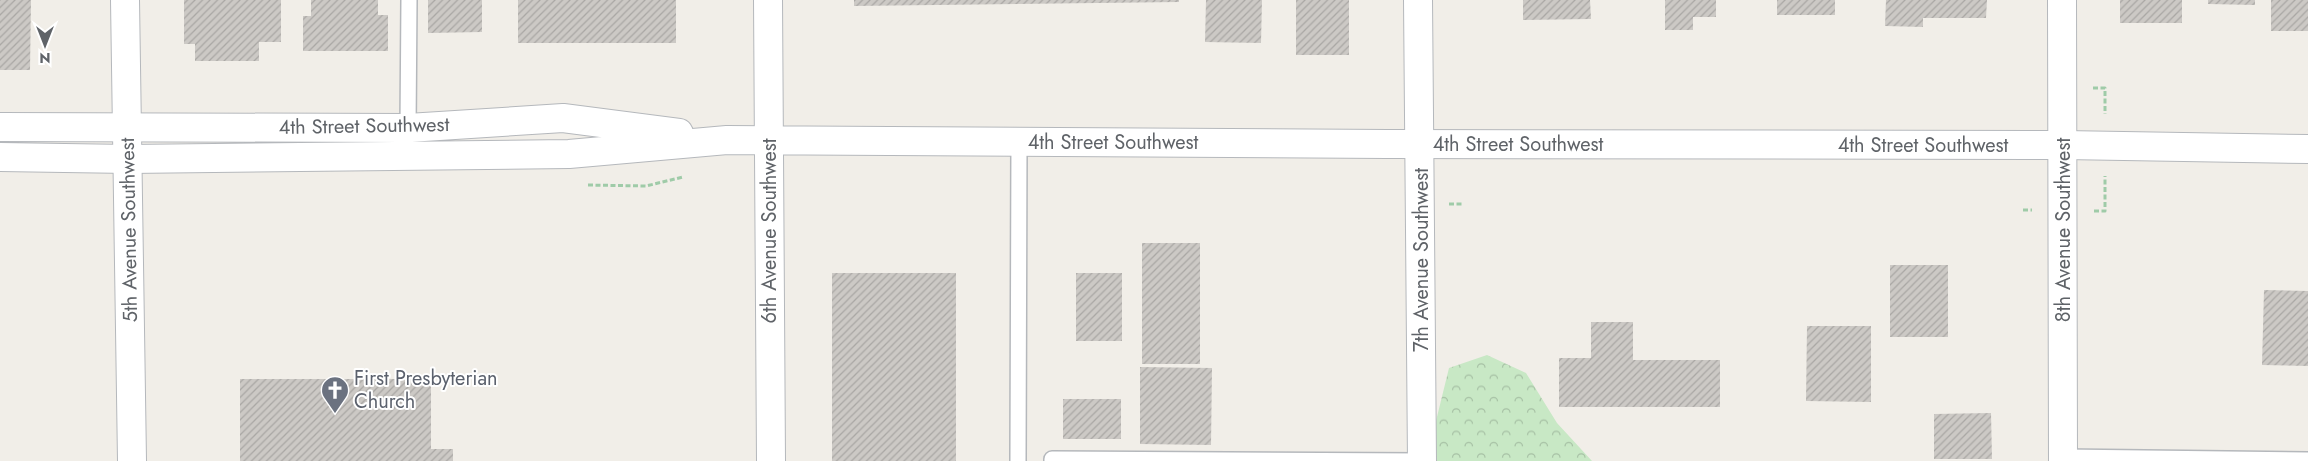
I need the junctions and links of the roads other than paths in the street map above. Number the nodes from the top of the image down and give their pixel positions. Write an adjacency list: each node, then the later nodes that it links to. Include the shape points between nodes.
1 (125, 0): 7 (street, 5th Avenue Southwest)
2 (409, 0): 8 (lane)
3 (768, 0): 10 (street, 6th Avenue Southwest)
4 (1418, 0): 12 (street, 7th Avenue Southwest)
5 (2062, 0): 13 (street, 8th Avenue Southwest)
6 (0, 127): 7 (street, 4th Street Southwest)
7 (127, 127): 8 (street, 4th Street Southwest); 16 (street, 5th Avenue Southwest)
8 (408, 128): 9 (street, 4th Street Southwest, via 563,118)
9 (727, 140): 10 (street, 4th Street Southwest); 16 (street, 4th Street Southwest, via 569,154)
10 (768, 140): 11 (street, 4th Street Southwest); 20 (street, 6th Avenue Southwest)
11 (1019, 141): 12 (street, 4th Street Southwest); 21 (lane)
12 (1420, 144): 13 (street, 4th Street Southwest); 23 (street, 7th Avenue Southwest)
13 (2064, 145): 14 (street, 4th Street Southwest); 17 (street, 8th Avenue Southwest)
14 (2308, 149)
15 (0, 157): 16 (street, 4th Street Southwest)
16 (129, 159): 19 (street, 5th Avenue Southwest)
17 (2062, 459): 18 (lane)
18 (2308, 460)
19 (132, 461)
20 (771, 461)
21 (1018, 461)
22 (1052, 461): 23 (lane)
23 (1422, 461)

